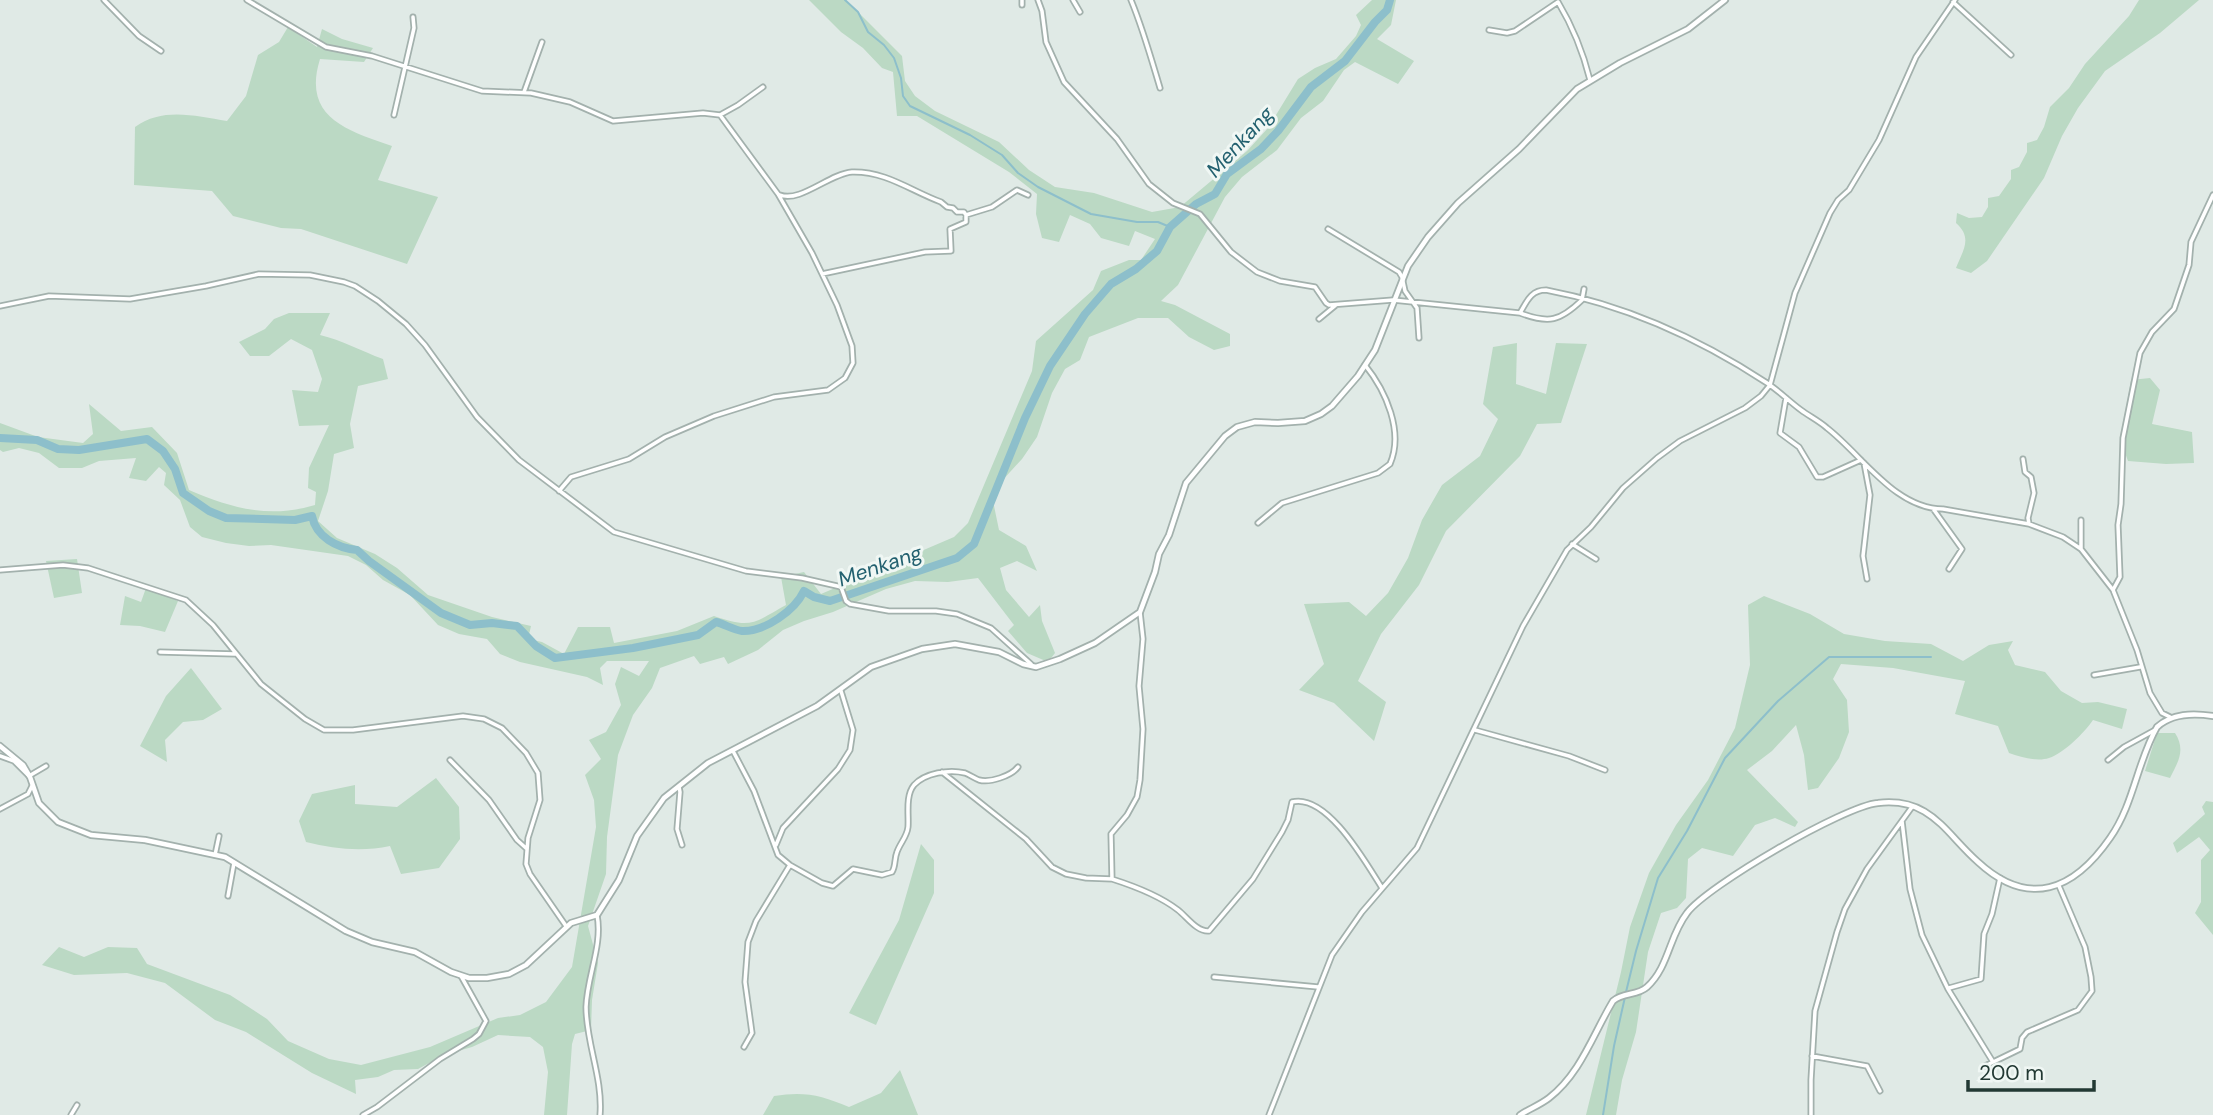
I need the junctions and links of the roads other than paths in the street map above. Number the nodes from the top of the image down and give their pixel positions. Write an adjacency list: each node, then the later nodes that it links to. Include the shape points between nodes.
1 (104, 0): 13 (street)
2 (247, 0): 15 (street, via 326,47)
3 (1038, 0): 33 (street, via 1050,53 1068,89 1117,139 1149,184 1173,203 1204,217 1231,252 1257,271 1280,281 1315,287 1326,303)
4 (1073, 0): 9 (street)
5 (1131, 0): 18 (street)
6 (1725, 0): 16 (street, via 1689,29)
7 (1558, 1): 11 (street, via 1515,31); 16 (street, via 1584,55)
8 (1954, 1): 14 (street); 39 (street, via 1916,57 1879,140 1830,214 1795,293)
9 (1080, 12)
10 (413, 17): 15 (street)
11 (1489, 30)
12 (542, 41): 19 (street)
13 (161, 51)
14 (2011, 55)
15 (404, 67): 19 (street, via 490,92); 20 (street)
16 (1590, 80): 28 (street, via 1453,209)
17 (763, 87): 21 (street)
18 (1160, 88)
19 (524, 92): 21 (street, via 578,104 613,121)
20 (394, 115)
21 (720, 115): 22 (street)
22 (778, 194): 25 (street, via 791,197 839,174 872,173); 27 (street)
23 (1028, 195): 25 (street, via 1017,190)
24 (2213, 195): 54 (street, via 2191,242 2189,265 2174,309 2140,352 2123,438 2120,577)
25 (966, 215): 27 (street, via 966,222 950,229 951,251 925,252)
26 (1328, 229): 28 (street)
27 (822, 274): 43 (street, via 854,355 838,385 774,397 713,416 629,459 571,477)
28 (1402, 277): 30 (street); 32 (street, via 1405,292)
29 (1584, 289): 31 (street)
30 (1393, 300): 32 (street); 33 (street); 38 (street)
31 (1582, 300): 35 (street, via 1555,319); 35 (street, via 1537,290); 39 (street, via 1649,320)
32 (1415, 303): 35 (street); 37 (street)
33 (1338, 304): 36 (street)
34 (0, 306): 43 (street, via 48,296 130,299 259,274 310,275 344,282 406,324 484,425)
35 (1520, 313)
36 (1320, 319)
37 (1419, 338)
38 (1365, 365): 46 (street, via 1392,416 1390,464 1378,473 1282,503); 55 (street, via 1321,414 1296,423 1255,422 1225,436 1186,483)
39 (1770, 385): 40 (street); 48 (street, via 1745,408 1657,458)
40 (1786, 398): 42 (street); 42 (street, via 1780,433 1799,447 1817,477)
41 (2023, 460): 47 (street, via 2034,493)
42 (1863, 462): 44 (street, via 1901,494); 53 (street, via 1870,495 1863,556)
43 (559, 491): 58 (street, via 626,538 746,571 841,587 850,604 946,612 972,620 990,628)
44 (1934, 510): 47 (street); 51 (street, via 1962,549)
45 (2081, 520): 49 (street)
46 (1258, 523)
47 (2029, 524): 49 (street)
48 (1572, 544): 50 (street); 66 (street, via 1532,608)
49 (2081, 549): 54 (street)
50 (1595, 559)
51 (1949, 569)
52 (0, 570): 57 (street, via 75,566 154,588 188,601)
53 (1867, 579)
54 (2113, 590): 59 (street)
55 (1140, 612): 58 (street, via 1095,643); 91 (street, via 1140,780 1127,815 1111,834)
56 (160, 652): 57 (street)
57 (235, 654): 86 (street, via 266,688 324,730 413,724 454,716 484,719 502,728 538,773 540,800)
58 (1036, 667): 61 (street, via 984,648 938,646 871,667)
59 (2141, 667): 60 (street); 62 (street)
60 (2094, 675)
61 (841, 691): 69 (street); 85 (street, via 853,730 850,750 783,828)
62 (2162, 713): 64 (street); 65 (street)
63 (2213, 716): 64 (street)
64 (2170, 717): 65 (street)
65 (2162, 722): 67 (street)
66 (1475, 730): 75 (street); 93 (street, via 1417,848)
67 (2155, 730): 72 (street); 92 (street, via 2120,823 2078,874)
68 (0, 746): 77 (street)
69 (733, 751): 79 (street, via 708,763); 85 (street)
70 (0, 757): 77 (street, via 14,761)
71 (450, 760): 86 (street)
72 (2108, 760)
73 (46, 766): 77 (street)
74 (1018, 767): 76 (street, via 1004,777 985,780 962,772)
75 (1605, 771)
76 (942, 772): 89 (street, via 912,788 908,829 890,874 853,869 833,886); 91 (street, via 1026,839 1052,867 1066,874)
77 (28, 774): 78 (street)
78 (32, 786): 81 (street, via 28,794); 87 (street, via 44,810 68,827 91,835 145,840)
79 (679, 787): 84 (street, via 677,833); 95 (street, via 656,807 637,836 619,880)
80 (1912, 807): 82 (street); 90 (street, via 1938,819 1977,862); 111 (street, via 1877,803 1836,818 1696,902 1654,979 1641,991 1613,1001 1567,1079 1550,1098)
81 (0, 809)
82 (1902, 821): 100 (street, via 1910,889 1922,935); 102 (street, via 1845,909 1818,996)
83 (219, 836): 87 (street)
84 (682, 845)
85 (775, 846): 89 (street)
86 (527, 849): 96 (street, via 530,874)
87 (215, 855): 88 (street)
88 (235, 861): 94 (street); 97 (street, via 354,935 415,952)
89 (790, 865): 101 (street, via 748,942 745,982 752,1033)
90 (2000, 878): 92 (street, via 2028,888); 100 (street, via 1984,934 1981,979)
91 (1112, 880): 93 (street, via 1159,898 1200,930 1209,931 1254,879 1288,820 1292,802 1298,800 1328,816 1358,849)
92 (2059, 886): 103 (street, via 2085,947 2092,991 2078,1010 2027,1032 2020,1049)
93 (1382, 888): 99 (street, via 1342,939)
94 (228, 896)
95 (597, 915): 96 (street); 109 (street, via 586,1009)
96 (566, 926): 97 (street, via 534,959 509,974)
97 (461, 975): 108 (street, via 485,1021 479,1034)
98 (1214, 976): 99 (street)
99 (1318, 987): 110 (street)
100 (1948, 989): 103 (street)
101 (744, 1047)
102 (1812, 1056): 105 (street, via 1867,1066); 112 (street)
103 (1993, 1062): 104 (street)
104 (1985, 1066)
105 (1880, 1091)
106 (76, 1105): 107 (street)
107 (71, 1115)
108 (363, 1115)
109 (600, 1115)
110 (1269, 1115)
111 (1520, 1115)
112 (1811, 1115)

